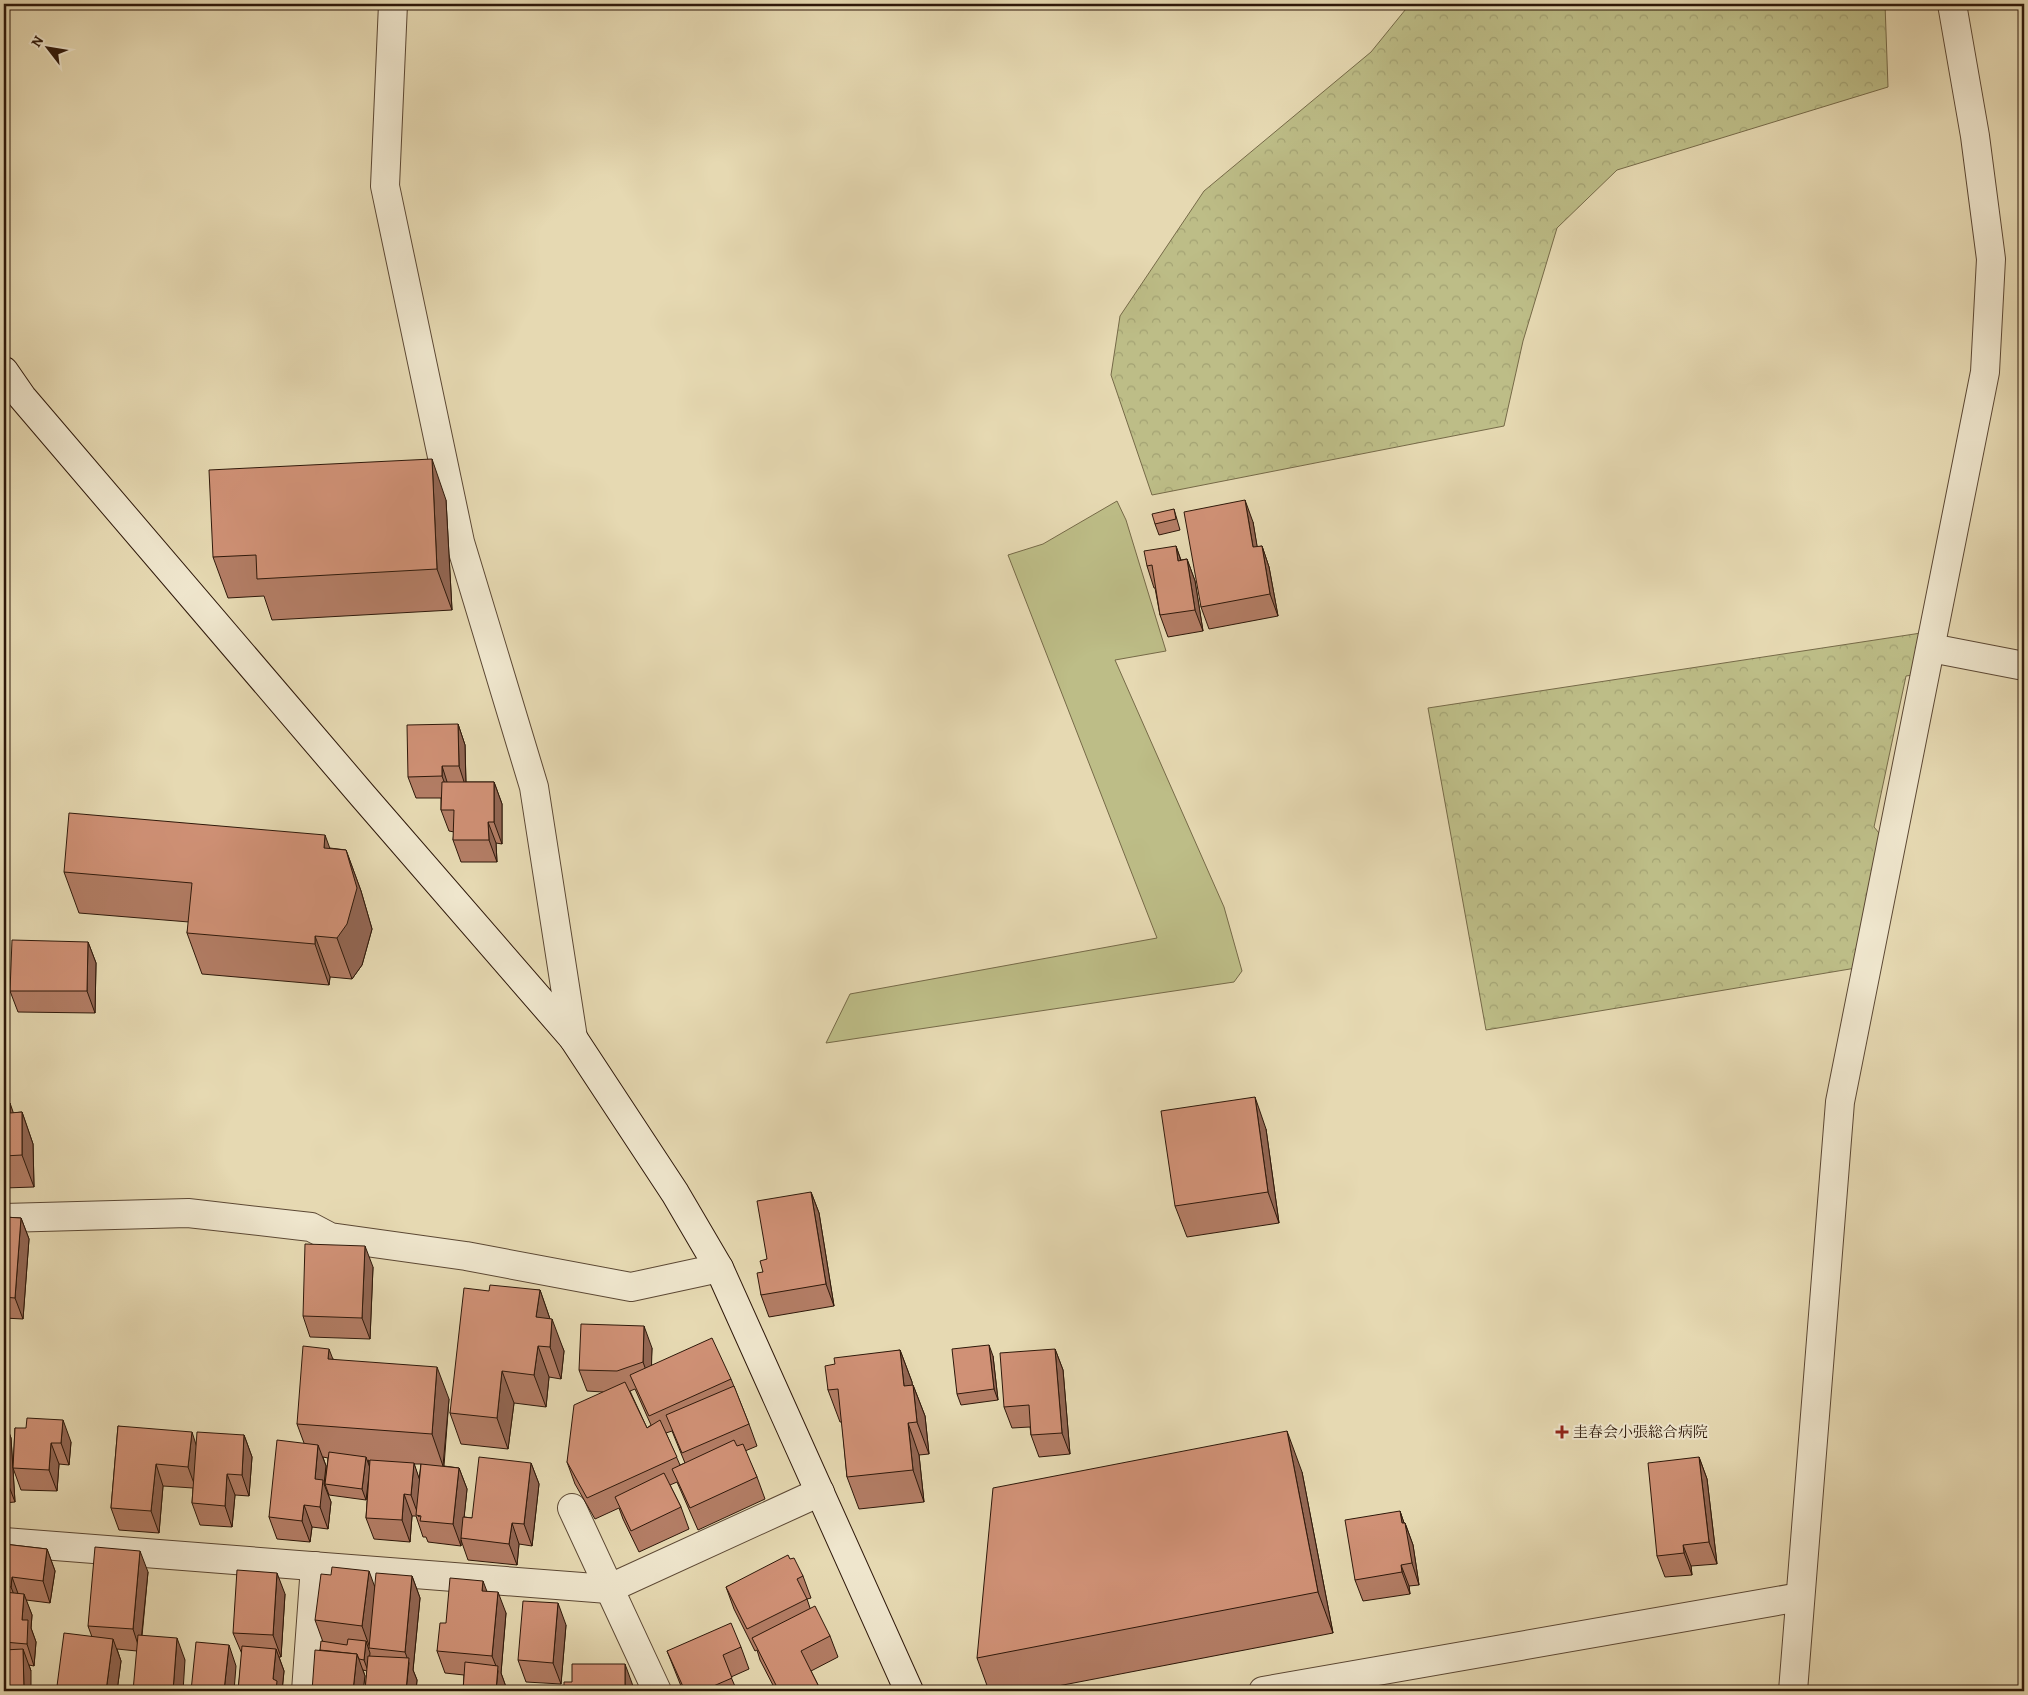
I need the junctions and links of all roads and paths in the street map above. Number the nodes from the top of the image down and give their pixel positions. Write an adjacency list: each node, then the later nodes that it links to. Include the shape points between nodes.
1 (393, 4): 6 (street, via 385,186 460,542 534,787)
2 (1952, 4): 4 (street, via 1975,136 1991,259 1985,372)
3 (4, 371): 6 (street, via 22,397)
4 (1931, 648): 5 (street); 14 (street, via 1840,1102)
5 (2024, 666)
6 (572, 1038): 8 (street, via 675,1193)
7 (4, 1218): 8 (street, via 188,1213 311,1227 330,1238 466,1256 631,1287)
8 (719, 1268): 9 (street)
9 (820, 1492): 13 (street); 17 (street)
10 (572, 1508): 13 (street)
11 (4, 1542): 12 (street)
12 (315, 1566): 13 (street); 15 (street)
13 (608, 1589): 16 (street)
14 (1800, 1597): 18 (street); 19 (street)
15 (306, 1691)
16 (657, 1691)
17 (909, 1691)
18 (1262, 1691)
19 (1792, 1691)

